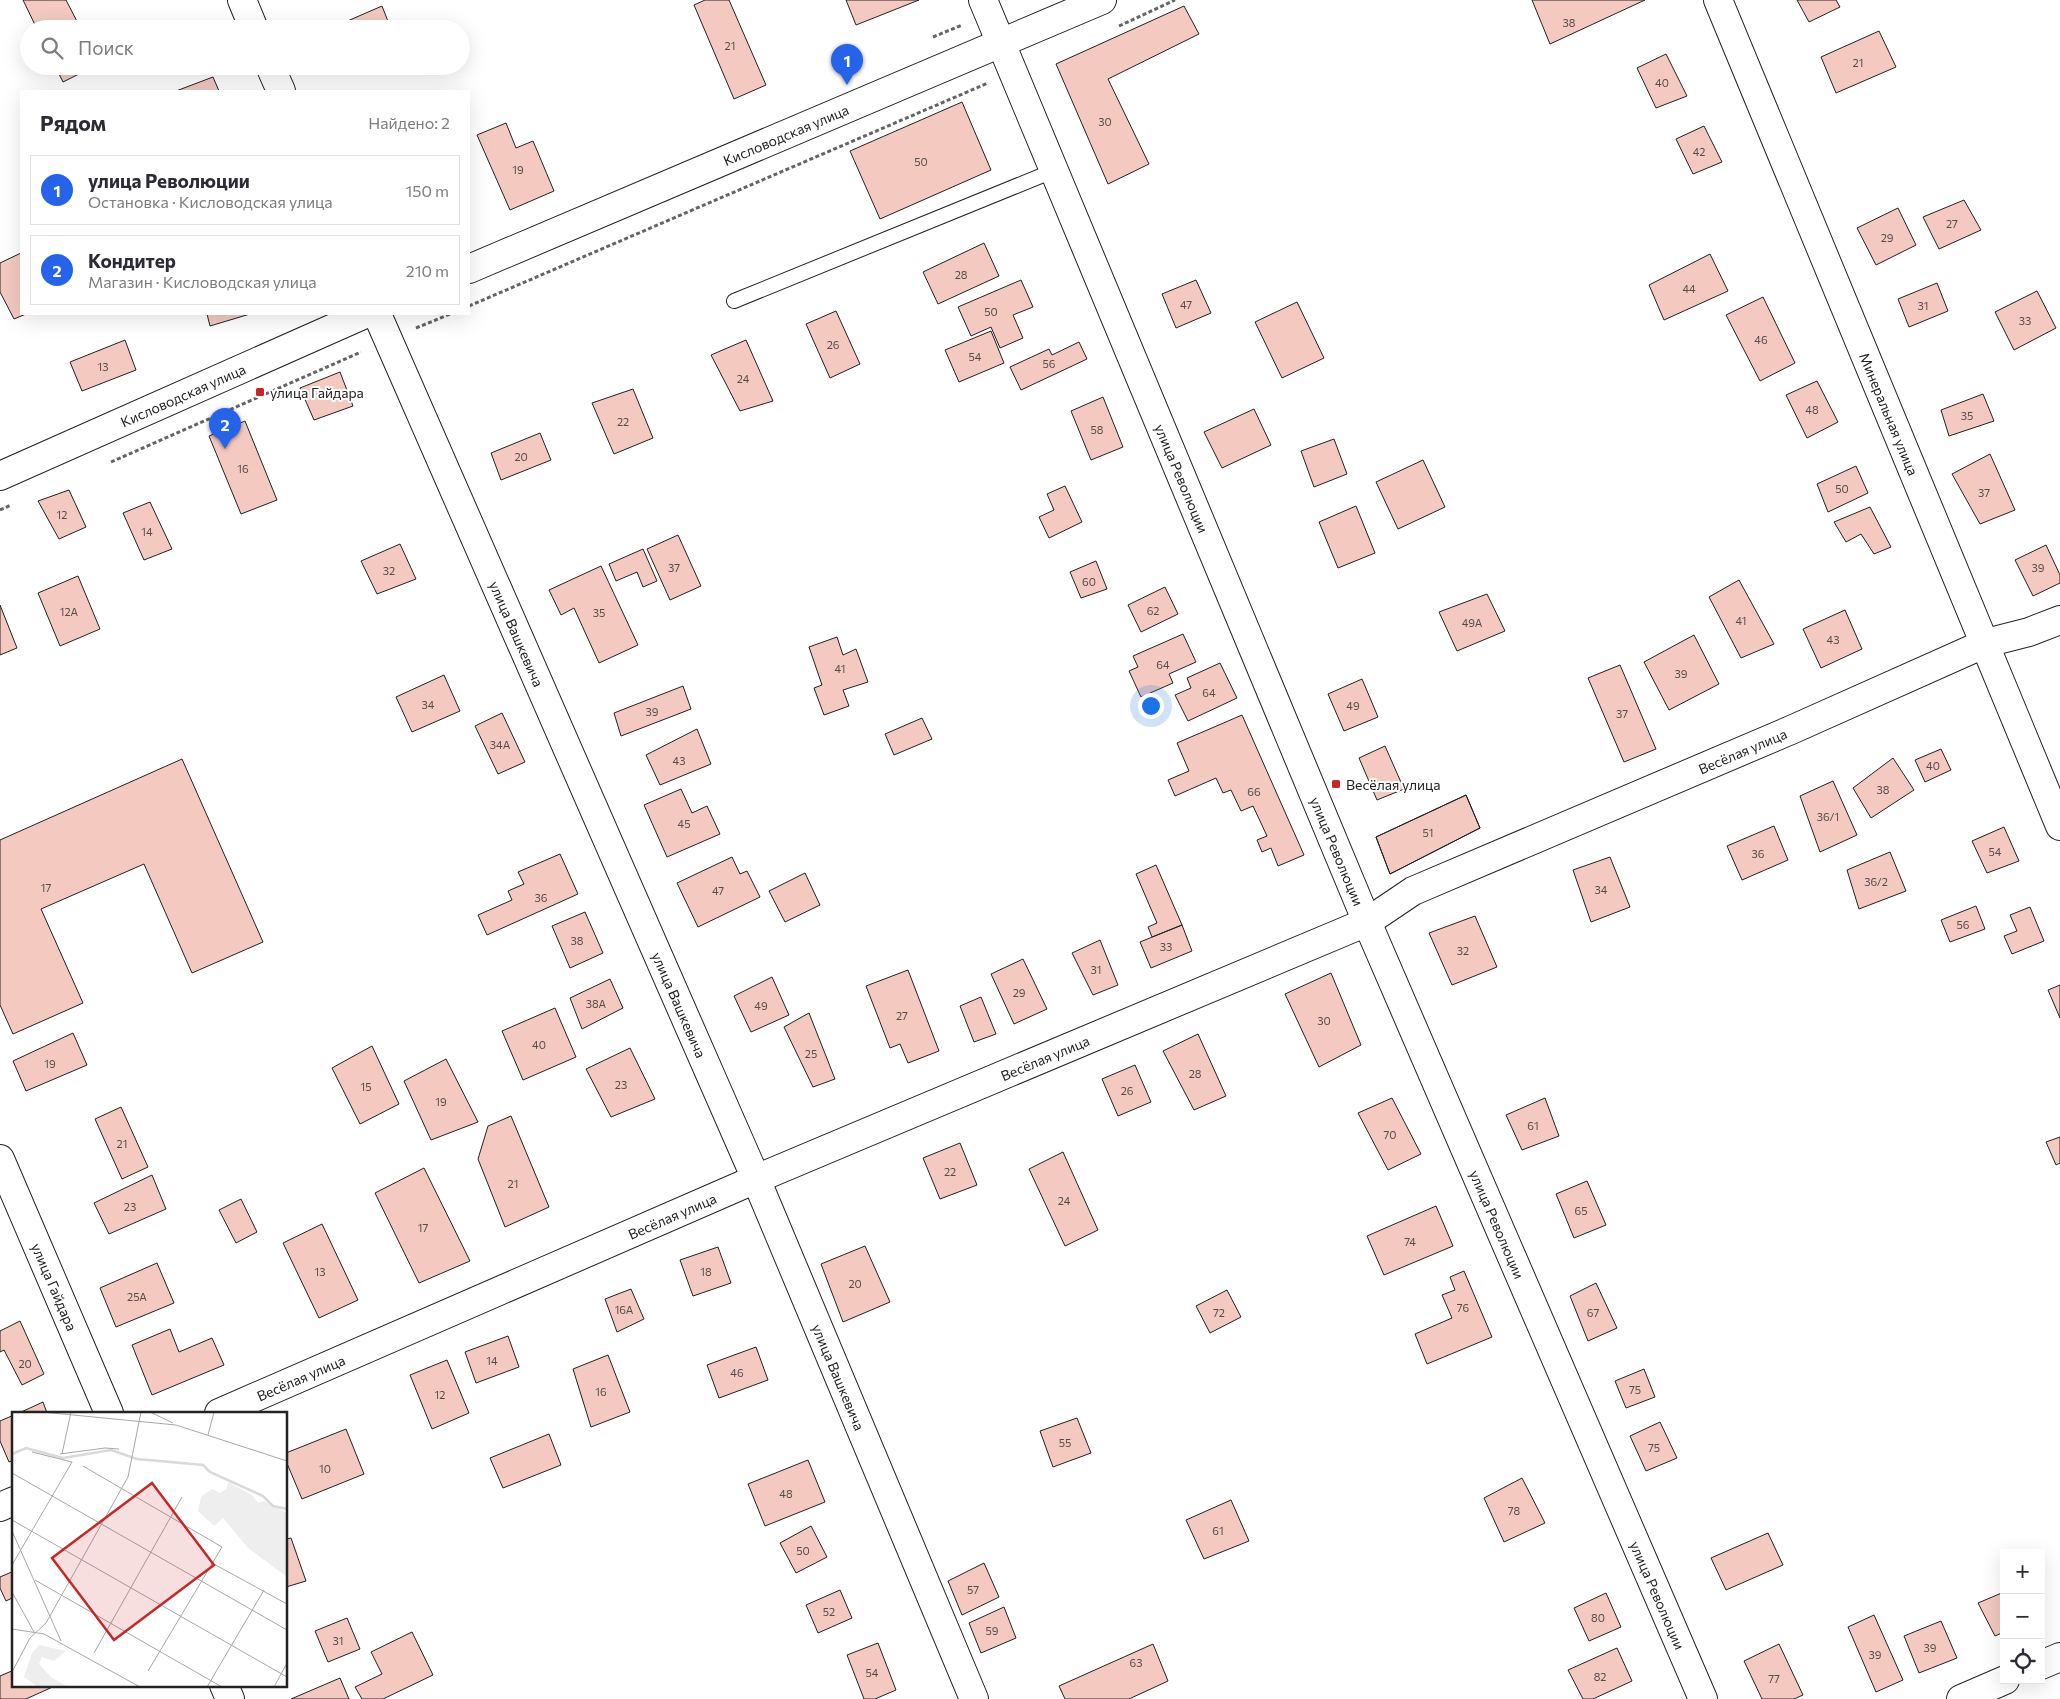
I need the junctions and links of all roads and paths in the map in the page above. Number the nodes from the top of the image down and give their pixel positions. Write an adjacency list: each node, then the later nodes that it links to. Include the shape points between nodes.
1 (242, 0): 5 (street)
2 (982, 0): 6 (street, улица Революции)
3 (1102, 0): 6 (street, Кисловодская улица)
4 (1718, 0): 24 (street, Минеральная улица)
5 (250, 20)
6 (1001, 43): 10 (street, улица Революции); 11 (street, Кисловодская улица)
7 (274, 75): 9 (street)
8 (989, 83): 13 (path)
9 (281, 90)
10 (1053, 171): 12 (lane); 26 (street, улица Революции)
11 (470, 269)
12 (734, 301)
13 (470, 306)
14 (363, 315): 20 (street, Кисловодская улица)
15 (377, 315): 28 (street, улица Вашкевича)
16 (448, 315): 17 (path)
17 (411, 331)
18 (362, 352): 19 (path)
19 (108, 463)
20 (0, 476)
21 (18, 502): 22 (path)
22 (0, 510)
23 (2060, 620): 24 (street, Весёлая улица)
24 (1986, 643): 25 (street, Минеральная улица); 26 (street, Весёлая улица, via 1791,730 1413,890)
25 (2060, 826)
26 (1368, 922): 28 (street, Весёлая улица); 39 (street, улица Революции)
27 (0, 1159): 29 (street, улица Гайдара)
28 (756, 1179): 30 (street, Весёлая улица); 38 (street, улица Вашкевича)
29 (109, 1412)
30 (221, 1412)
31 (12, 1502): 32 (street)
32 (0, 1507)
33 (2060, 1657): 34 (street)
34 (2045, 1663)
35 (2000, 1682): 40 (street)
36 (224, 1686): 37 (street)
37 (230, 1699)
38 (974, 1699)
39 (1703, 1699)
40 (1961, 1699)

